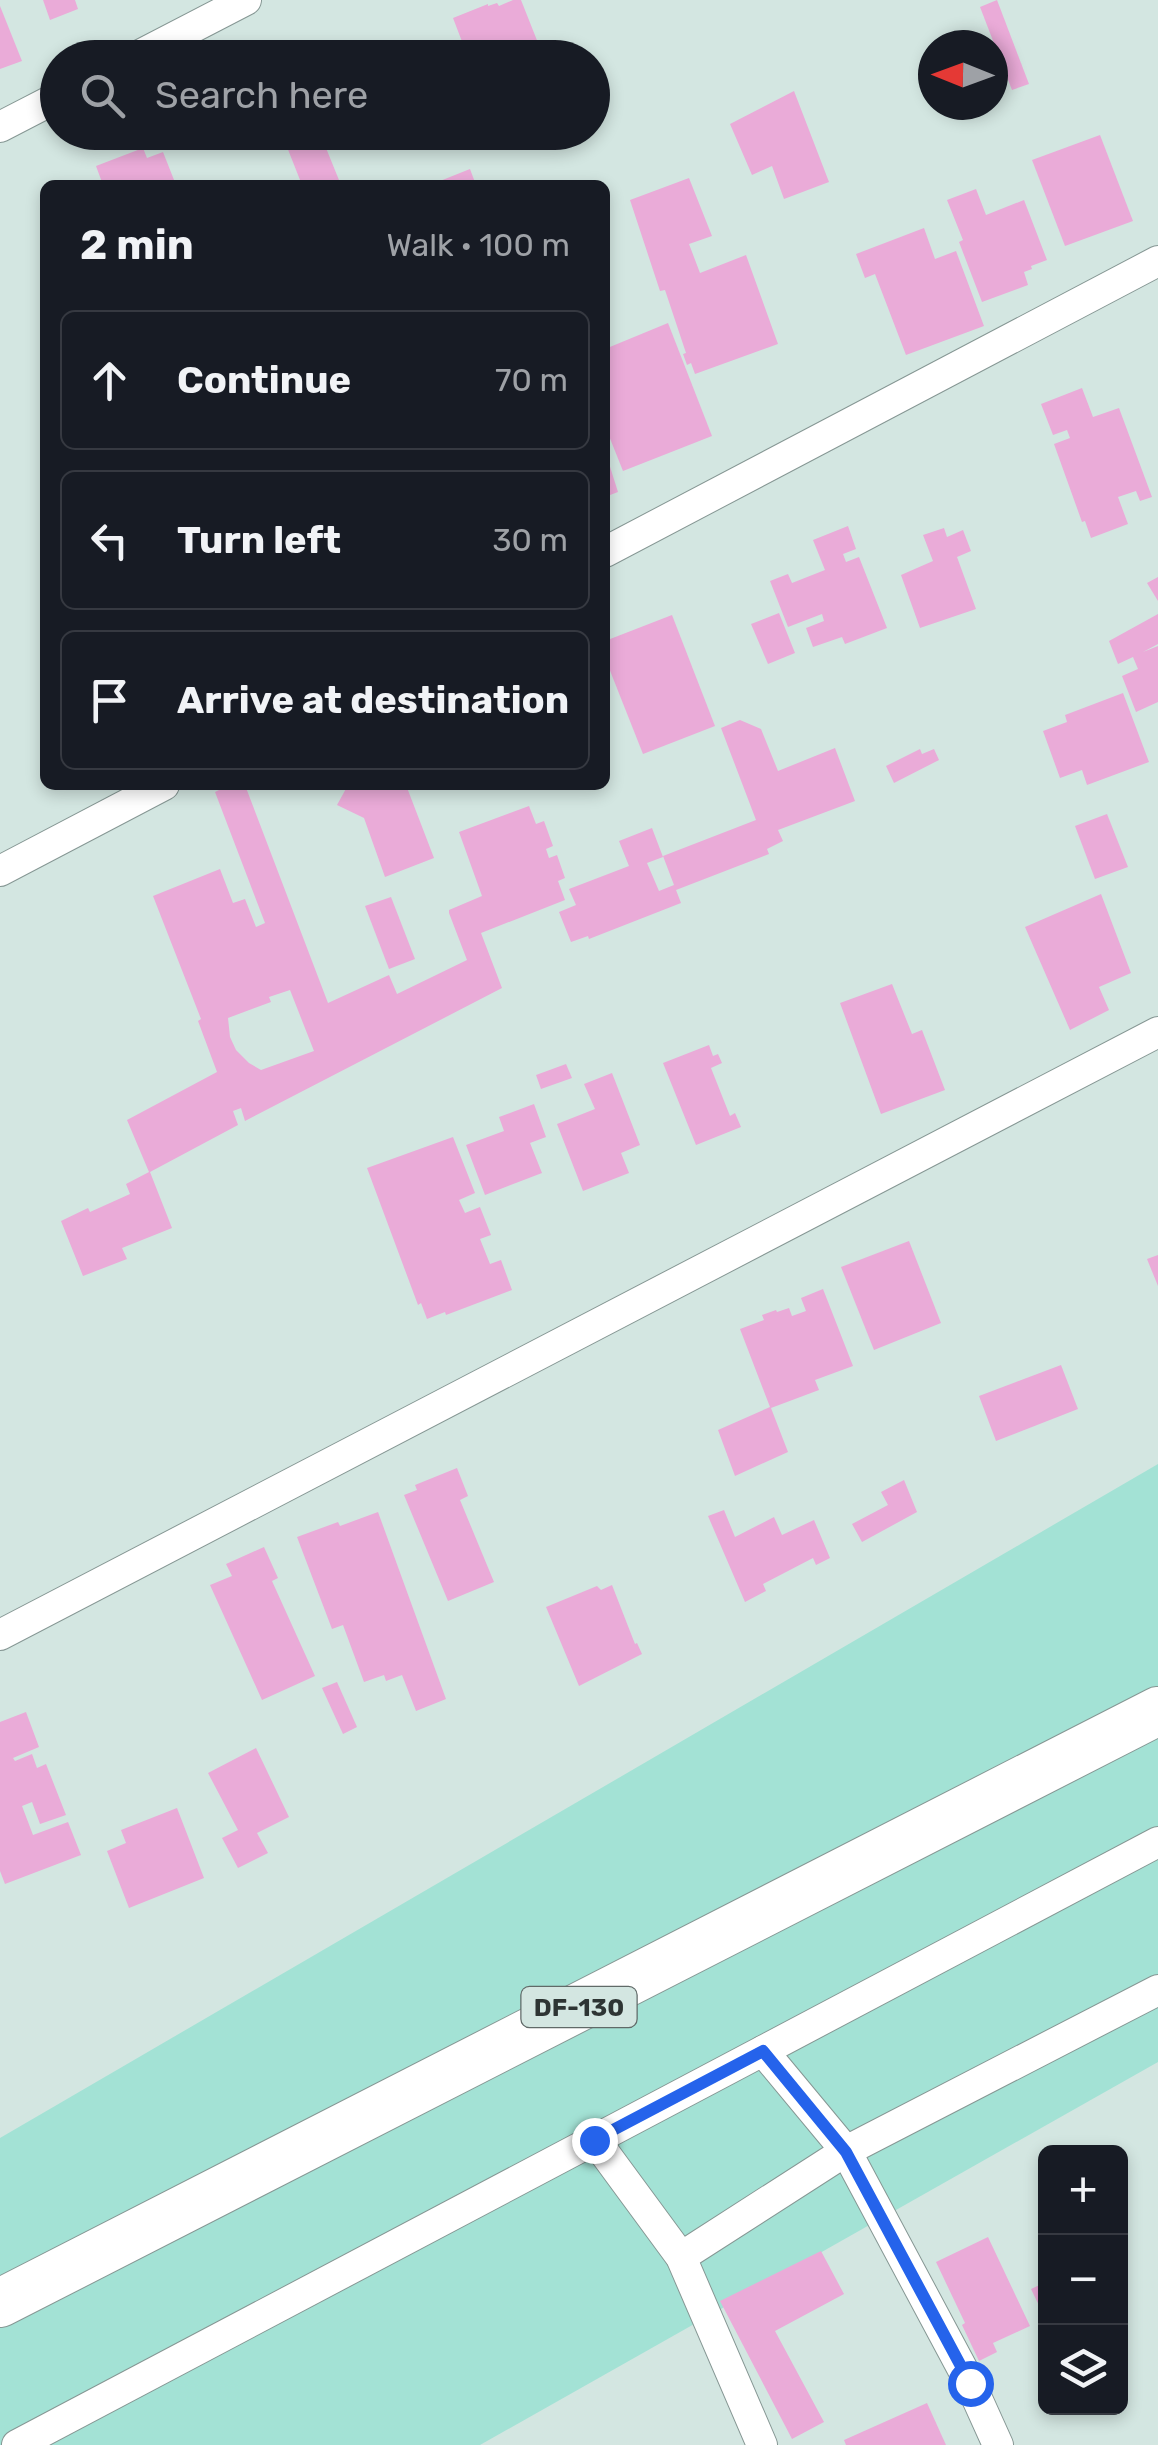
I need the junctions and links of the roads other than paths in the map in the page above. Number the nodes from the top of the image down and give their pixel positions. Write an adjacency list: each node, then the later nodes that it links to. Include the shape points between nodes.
1 (246, 0): 2 (street)
2 (169, 40)
3 (40, 106): 4 (street)
4 (0, 127)
5 (1158, 261): 6 (street)
6 (610, 549)
7 (154, 790): 8 (street)
8 (0, 871)
9 (1158, 1032): 10 (street)
10 (0, 1635)
11 (1158, 1711): 18 (main road, DF-130)
12 (1158, 1842): 14 (street)
13 (1158, 1990): 16 (street)
14 (763, 2051): 15 (street); 16 (street)
15 (594, 2140): 17 (street); 19 (street)
16 (846, 2152): 17 (street); 21 (street)
17 (680, 2257): 20 (street)
18 (0, 2304)
19 (17, 2445)
20 (762, 2445)
21 (998, 2445)

